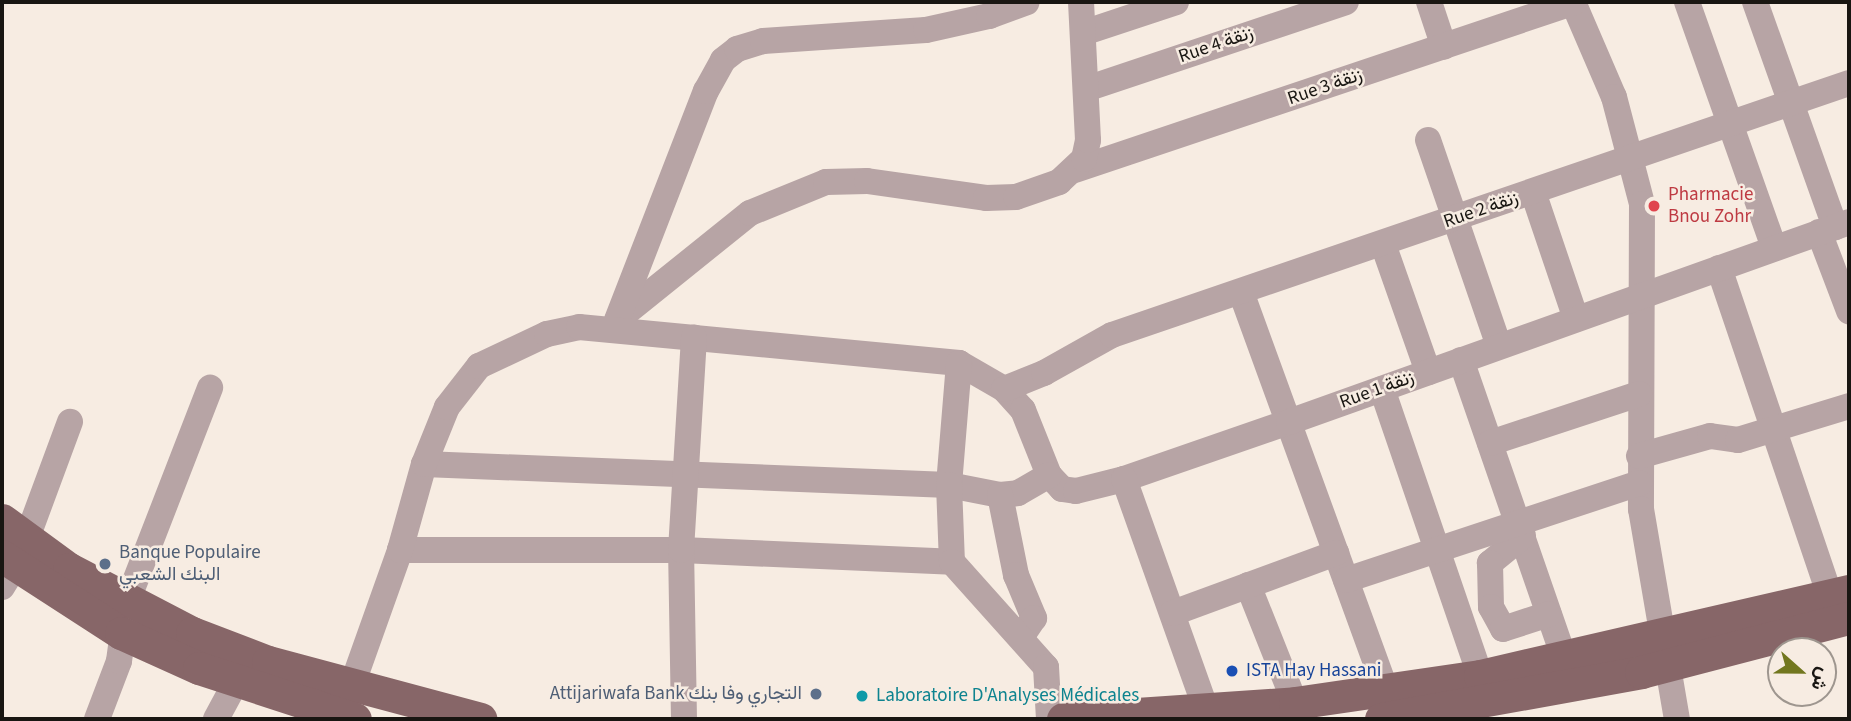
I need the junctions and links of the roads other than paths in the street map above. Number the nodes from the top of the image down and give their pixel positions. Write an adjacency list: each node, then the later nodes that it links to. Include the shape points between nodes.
1 (1027, 2): 28 (street, via 926,30 763,41 737,49 723,61 706,91)
2 (1081, 2): 9 (street)
3 (1176, 2): 9 (street)
4 (1346, 2): 12 (street, Rue 4 زنقة)
5 (1429, 2): 10 (street)
6 (1574, 2): 10 (street, Rue 3 زنقة); 16 (street, via 1614,97)
7 (1687, 2): 14 (street)
8 (1755, 2): 13 (street)
9 (1083, 33): 12 (street)
10 (1444, 47): 17 (street, Rue 3 زنقة)
11 (1849, 83): 13 (street, Rue 2 زنقة)
12 (1086, 89): 17 (street, via 1087,149)
13 (1792, 103): 14 (street, Rue 2 زنقة); 20 (street)
14 (1733, 123): 16 (street, Rue 2 زنقة); 22 (street)
15 (1429, 140): 19 (street)
16 (1632, 157): 18 (street, Rue 2 زنقة); 25 (street, via 1642,204)
17 (1075, 170): 28 (street, Rue 3 زنقة, via 1059,182 1016,197 950,195 867,181 818,185 750,213 722,231)
18 (1533, 192): 19 (street, Rue 2 زنقة); 27 (street)
19 (1453, 220): 21 (street, Rue 2 زنقة); 30 (street)
20 (1835, 227): 22 (street, Rue 1 زنقة); 26 (street)
21 (1383, 244): 24 (street, Rue 2 زنقة); 33 (street)
22 (1774, 248): 23 (street, Rue 1 زنقة)
23 (1720, 268): 25 (street, Rue 1 زنقة); 41 (street)
24 (1241, 292): 35 (street, Rue 2 زنقة, via 1112,335); 40 (street)
25 (1642, 295): 27 (street, Rue 1 زنقة); 37 (street)
26 (1849, 312)
27 (1576, 319): 30 (street, Rue 1 زنقة)
28 (616, 323): 29 (street); 44 (street, via 547,334 479,366 447,407)
29 (694, 337): 32 (street); 45 (street)
30 (1499, 346): 31 (street, Rue 1 زنقة)
31 (1461, 359): 33 (street, Rue 1 زنقة); 42 (street)
32 (959, 363): 35 (street); 49 (street)
33 (1428, 372): 36 (street, Rue 1 زنقة)
34 (210, 388): 63 (street)
35 (1004, 388): 46 (street, via 1023,410)
36 (1382, 389): 40 (street, Rue 1 زنقة); 54 (street)
37 (1639, 394): 42 (street); 43 (street)
38 (1849, 407): 41 (street)
39 (69, 422): 55 (street)
40 (1289, 422): 47 (street, Rue 1 زنقة); 56 (street)
41 (1774, 430): 43 (street, via 1734,440 1710,436); 60 (street)
42 (1490, 443): 51 (street)
43 (1639, 456): 48 (street)
44 (424, 464): 45 (street); 52 (street)
45 (687, 473): 49 (street); 53 (street)
46 (1049, 475): 47 (street, Rue 1 زنقة, via 1062,489 1076,491); 50 (street, via 1018,493)
47 (1124, 479): 61 (street)
48 (1639, 483): 51 (street); 65 (street)
49 (949, 485): 50 (street); 57 (street)
50 (1000, 495): 64 (street, via 1016,575 1034,618)
51 (1521, 529): 54 (street); 62 (street); 62 (street, via 1490,563 1491,607 1503,629)
52 (400, 550): 53 (street); 70 (street)
53 (681, 550): 57 (street); 77 (street)
54 (1438, 550): 58 (street); 67 (street)
55 (10, 553): 63 (main road)
56 (1336, 553): 58 (street); 59 (street)
57 (952, 562): 64 (street)
58 (1346, 580): 69 (street)
59 (1248, 585): 61 (street); 72 (street)
60 (1843, 601): 65 (main road)
61 (1173, 613): 71 (street)
62 (1549, 614): 66 (street)
63 (124, 617): 68 (main road); 70 (main road, via 268,662); 74 (street, via 119,661)
64 (1022, 636): 78 (street, via 1046,667)
65 (1665, 650): 66 (main road); 69 (main road, via 1539,693); 80 (street)
66 (1564, 657): 67 (main road)
67 (1480, 676): 69 (main road)
68 (237, 680): 70 (main road); 75 (street)
69 (1383, 705): 72 (main road)
70 (349, 707): 73 (main road)
71 (1206, 709): 72 (main road); 79 (main road)
72 (1286, 709)
73 (448, 716): 76 (main road)
74 (97, 719)
75 (216, 719)
76 (481, 719)
77 (684, 719)
78 (1049, 719)
79 (1063, 719)
80 (1677, 719)

